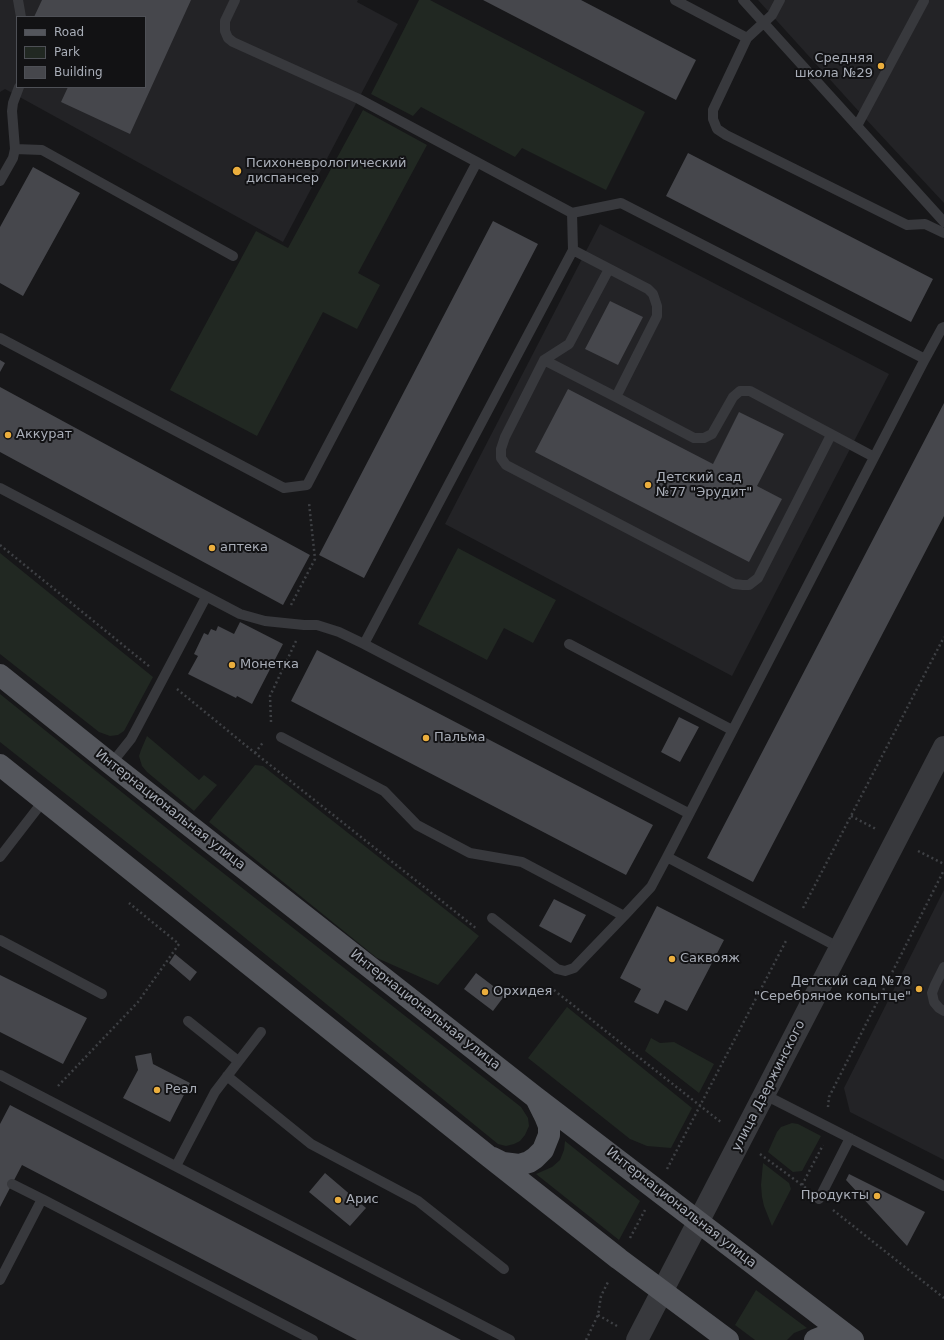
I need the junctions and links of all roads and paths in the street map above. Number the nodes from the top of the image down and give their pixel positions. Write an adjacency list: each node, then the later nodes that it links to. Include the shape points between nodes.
1 (18, 0): 7 (lane)
2 (235, 0): 13 (lane, via 225,22 225,31 232,42 359,99)
3 (675, 0): 9 (lane)
4 (743, 0): 8 (lane)
5 (780, 0): 8 (lane, via 772,15)
6 (924, 0): 11 (lane)
7 (21, 16)
8 (763, 23): 9 (lane); 11 (lane)
9 (747, 38): 17 (lane, via 713,110 717,129 907,225 925,224)
10 (19, 88): 12 (lane, via 12,111)
11 (857, 126): 16 (lane)
12 (15, 149): 14 (lane, via 13,158); 19 (lane, via 42,150)
13 (477, 162): 15 (lane); 28 (lane)
14 (0, 181)
15 (572, 213): 18 (lane); 23 (lane, via 621,203)
16 (944, 222)
17 (944, 233)
18 (573, 250): 20 (lane); 34 (lane)
19 (233, 256)
20 (609, 268): 24 (lane, via 568,344); 25 (lane, via 648,289 653,294 657,306 657,316)
21 (944, 327): 23 (lane)
22 (0, 338): 28 (lane, via 284,488)
23 (925, 359): 27 (lane)
24 (544, 360): 25 (lane); 26 (lane, via 505,437 501,458 506,465 734,584 749,585 758,578)
25 (616, 397): 26 (lane, via 694,438 704,438 712,434 733,397 740,391 750,391)
26 (831, 434): 27 (lane)
27 (874, 457): 39 (lane)
28 (307, 485): 32 (path, via 315,559 290,607)
29 (0, 488): 31 (lane)
30 (0, 545): 37 (path)
31 (206, 597): 32 (lane, via 240,614 265,621); 37 (lane)
32 (304, 625): 34 (lane, via 317,625); 38 (path, via 270,696)
33 (944, 637): 54 (path)
34 (364, 644): 47 (lane)
35 (569, 644): 39 (lane)
36 (0, 675): 44 (main road, Интернациональная улица)
37 (164, 678): 43 (path); 44 (lane, via 131,739)
38 (271, 726)
39 (732, 730): 47 (lane)
40 (281, 737): 52 (lane, via 384,791 417,825 456,846 470,852 522,862)
41 (267, 738): 43 (path)
42 (944, 747): 57 (street, улица Дзержинского)
43 (255, 753): 55 (path)
44 (110, 764): 68 (main road, Интернациональная улица)
45 (0, 765): 46 (main road)
46 (44, 800): 48 (lane); 74 (main road)
47 (688, 813): 49 (lane)
48 (0, 857)
49 (667, 857): 52 (lane, via 651,888); 54 (lane)
50 (944, 870): 71 (path, via 829,1097)
51 (128, 903): 69 (path, via 179,944 138,1002)
52 (624, 916): 53 (lane, via 574,968 565,971 557,969)
53 (492, 918)
54 (795, 924): 57 (lane); 70 (path)
55 (480, 932)
56 (0, 940): 60 (lane)
57 (840, 948): 67 (street, улица Дзержинского)
58 (944, 967): 61 (lane, via 932,993 934,1002)
59 (550, 986): 70 (path)
60 (102, 994)
61 (944, 1011)
62 (188, 1021): 64 (lane)
63 (261, 1032): 64 (lane)
64 (238, 1061): 66 (lane)
65 (0, 1075): 69 (lane)
66 (227, 1076): 75 (lane, via 215,1092); 84 (lane, via 311,1144 418,1201)
67 (765, 1095): 71 (lane); 73 (street, улица Дзержинского)
68 (535, 1097): 74 (main road, via 546,1116 548,1126 549,1135 543,1150 529,1162 519,1165 503,1163); 79 (main road, Интернациональная улица)
69 (46, 1098): 75 (lane)
70 (700, 1105): 73 (path); 79 (path)
71 (827, 1127): 72 (lane); 77 (path, via 826,1141)
72 (850, 1138): 78 (lane); 81 (lane)
73 (742, 1140): 77 (path); 82 (street, улица Дзержинского)
74 (487, 1155): 83 (main road)
75 (176, 1166): 89 (lane)
76 (12, 1184): 80 (lane)
77 (802, 1185): 81 (path)
78 (944, 1186)
79 (656, 1189): 82 (main road, Интернациональная улица); 83 (path)
80 (42, 1199): 85 (lane); 88 (lane)
81 (819, 1199): 87 (path)
82 (699, 1222): 86 (street, улица Дзержинского); 95 (main road, Интернациональная улица)
83 (619, 1259): 86 (main road); 90 (path, via 601,1296 598,1316)
84 (504, 1269)
85 (0, 1280)
86 (662, 1292): 91 (street, улица Дзержинского); 92 (main road)
87 (944, 1298)
88 (313, 1340)
89 (510, 1340)
90 (586, 1340)
91 (637, 1340)
92 (728, 1340)
93 (815, 1340): 94 (main road, via 836,1336)
94 (850, 1340)
95 (853, 1340)

